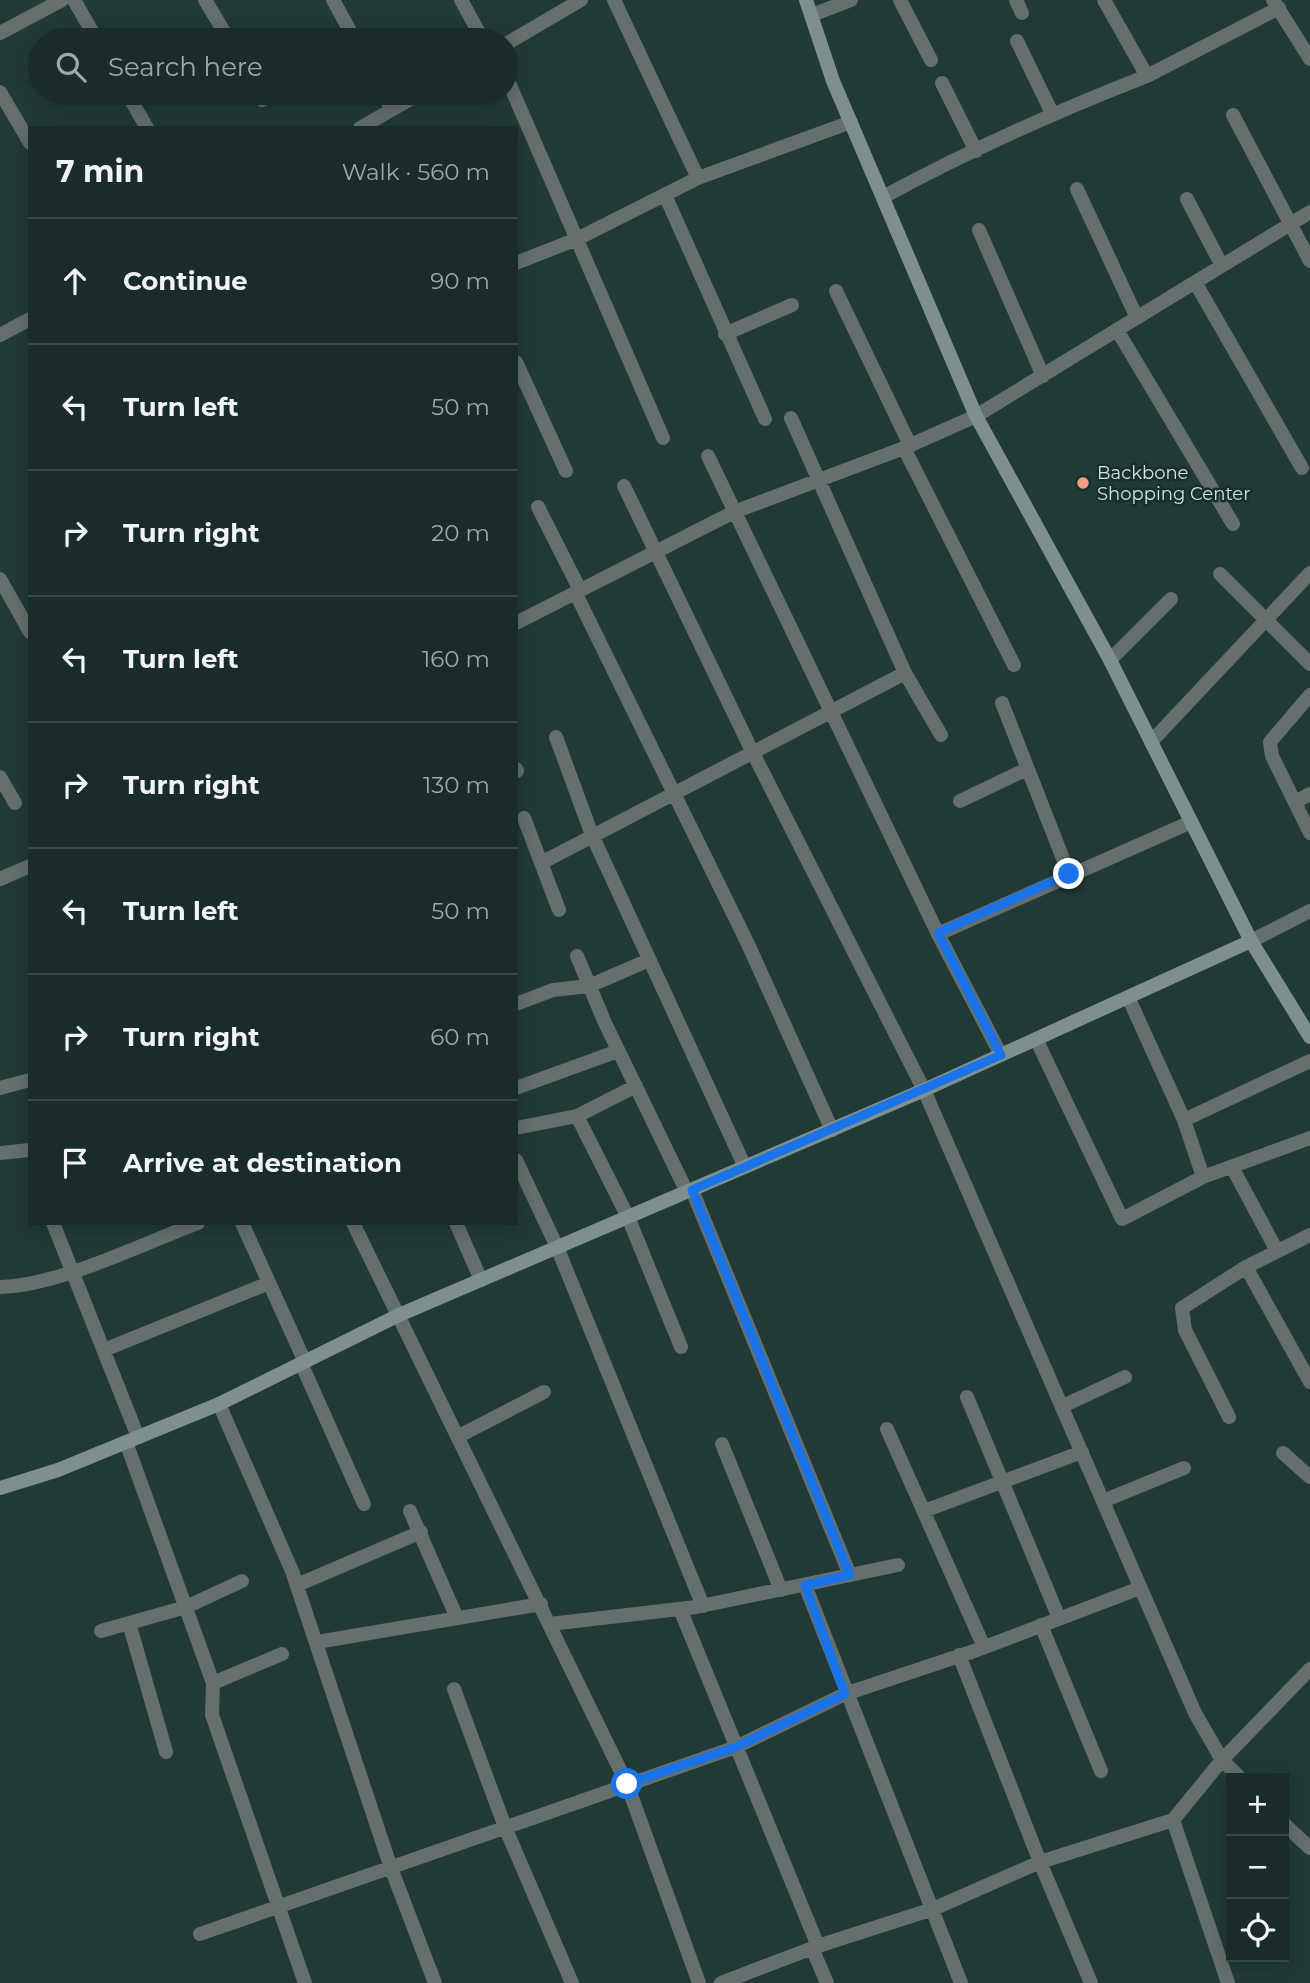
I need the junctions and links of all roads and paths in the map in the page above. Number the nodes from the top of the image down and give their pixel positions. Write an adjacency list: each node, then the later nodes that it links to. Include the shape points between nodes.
1 (62, 0): 18 (street)
2 (74, 0): 14 (street)
3 (205, 0): 15 (street)
4 (333, 0): 16 (street)
5 (461, 0): 17 (street)
6 (580, 0): 19 (street)
7 (614, 0): 38 (street)
8 (806, 0): 13 (street)
9 (851, 0): 13 (street)
10 (900, 0): 22 (street)
11 (1104, 0): 23 (street)
12 (1276, 4): 21 (street); 23 (street)
13 (812, 15): 33 (street)
14 (90, 28)
15 (222, 28)
16 (348, 28)
17 (476, 28)
18 (0, 33)
19 (518, 37)
20 (1017, 41): 31 (street)
21 (1310, 59)
22 (931, 60)
23 (1147, 76): 31 (street)
24 (942, 83): 37 (street)
25 (0, 92): 36 (street)
26 (518, 104): 46 (street)
27 (134, 105): 34 (street)
28 (390, 105): 30 (street)
29 (399, 105): 30 (street)
30 (392, 109): 35 (street)
31 (1052, 113): 37 (street)
32 (1233, 115): 44 (street)
33 (851, 122): 38 (street); 41 (street)
34 (146, 126)
35 (363, 126)
36 (28, 140)
37 (976, 151): 41 (street)
38 (698, 178): 40 (street)
39 (1077, 189): 53 (street)
40 (665, 195): 46 (street); 56 (street)
41 (885, 196): 60 (street)
42 (1187, 199): 49 (street)
43 (1310, 212): 44 (street)
44 (1292, 223): 47 (street); 49 (street)
45 (979, 230): 59 (street)
46 (577, 239): 48 (street); 63 (street)
47 (1310, 261)
48 (518, 262)
49 (1222, 266): 50 (street)
50 (1195, 282): 53 (street); 66 (street)
51 (836, 291): 64 (street)
52 (792, 305): 56 (street)
53 (1137, 318): 55 (street)
54 (28, 320): 57 (street)
55 (1117, 330): 59 (street); 72 (street)
56 (725, 334): 62 (street)
57 (0, 335)
58 (518, 366): 67 (street)
59 (1043, 376): 60 (street)
60 (976, 416): 64 (street); 82 (street)
61 (791, 418): 68 (street)
62 (765, 419)
63 (663, 438)
64 (907, 447): 68 (street); 84 (street)
65 (708, 456): 71 (street)
66 (1302, 468)
67 (566, 471)
68 (819, 480): 71 (street); 85 (street)
69 (624, 486): 73 (street)
70 (538, 507): 77 (street)
71 (734, 512): 73 (street); 88 (street)
72 (1233, 524)
73 (656, 550): 77 (street); 92 (street)
74 (1310, 573): 79 (street)
75 (1220, 574): 79 (street)
76 (0, 579): 81 (street)
77 (578, 591): 80 (street); 95 (street)
78 (1171, 599): 82 (street)
79 (1266, 621): 83 (street); 91 (street)
80 (518, 622)
81 (28, 628)
82 (1110, 660): 91 (street)
83 (1310, 664)
84 (1014, 665)
85 (905, 673): 88 (street); 89 (street)
86 (1310, 695): 98 (street, via 1270,743 1272,757)
87 (1002, 703): 93 (street)
88 (830, 713): 92 (street); 110 (street)
89 (941, 735)
90 (556, 737): 103 (street)
91 (1151, 742): 101 (street)
92 (752, 751): 95 (street); 127 (street)
93 (1027, 768): 97 (street); 106 (street)
94 (0, 777): 99 (street)
95 (674, 793): 103 (street); 131 (street)
96 (1310, 794): 98 (street)
97 (960, 801)
98 (1295, 802): 102 (street)
99 (15, 803)
100 (524, 818): 104 (street)
101 (1191, 822): 106 (street); 111 (street)
102 (1310, 833)
103 (592, 835): 104 (street); 113 (street)
104 (541, 863): 108 (street)
105 (28, 867): 107 (street)
106 (1069, 874): 110 (street)
107 (0, 879)
108 (559, 910)
109 (1310, 911): 111 (street)
110 (938, 933): 121 (street)
111 (1251, 941): 115 (street); 117 (street)
112 (578, 956): 114 (street)
113 (649, 960): 114 (street); 136 (street)
114 (589, 986): 116 (street, via 553,990); 120 (street)
115 (1129, 999): 119 (street); 129 (street)
116 (518, 1003)
117 (1306, 1021): 118 (street)
118 (1310, 1037)
119 (1036, 1039): 121 (street); 138 (street, via 1122,1219)
120 (618, 1051): 124 (street); 125 (street)
121 (1001, 1055): 127 (street)
122 (1310, 1061): 129 (street)
123 (28, 1081): 126 (street)
124 (636, 1086): 128 (street); 139 (street)
125 (518, 1087)
126 (0, 1088)
127 (925, 1090): 131 (street); 163 (street)
128 (578, 1116): 130 (street); 140 (street)
129 (1184, 1120): 138 (street)
130 (518, 1128)
131 (832, 1130): 136 (street)
132 (1310, 1138): 137 (street)
133 (28, 1150): 134 (street)
134 (0, 1153)
135 (518, 1164): 147 (street)
136 (745, 1167): 139 (street)
137 (1232, 1167): 138 (street); 148 (street)
138 (1203, 1177)
139 (690, 1191): 140 (street); 181 (street)
140 (628, 1217): 147 (street); 155 (street)
141 (54, 1225): 150 (street)
142 (193, 1225): 150 (street)
143 (243, 1225): 152 (street)
144 (354, 1225): 154 (street)
145 (457, 1225): 151 (street)
146 (1310, 1235): 148 (street)
147 (557, 1247): 151 (street); 188 (street)
148 (1277, 1251): 149 (street)
149 (1246, 1267): 159 (street); 164 (street, via 1182,1308 1181,1317)
150 (73, 1271): 153 (street, via 17,1287); 156 (street)
151 (481, 1280): 154 (street)
152 (269, 1283): 156 (street); 157 (street)
153 (0, 1287)
154 (399, 1315): 157 (street); 166 (street)
155 (681, 1347)
156 (104, 1350): 167 (street)
157 (303, 1362): 162 (street); 176 (street)
158 (1125, 1377): 163 (street)
159 (1310, 1382)
160 (544, 1392): 166 (street)
161 (967, 1397): 173 (street)
162 (219, 1404): 167 (street); 183 (street)
163 (1063, 1406): 169 (street)
164 (1229, 1417)
165 (887, 1429): 178 (street)
166 (459, 1436): 187 (street)
167 (132, 1440): 174 (street); 189 (street)
168 (722, 1444): 186 (street)
169 (1082, 1452): 173 (street); 175 (street)
170 (1283, 1453): 172 (street)
171 (1184, 1468): 175 (street)
172 (1310, 1477)
173 (1003, 1482): 178 (street); 192 (street)
174 (0, 1488)
175 (1103, 1501): 185 (street)
176 (364, 1504)
177 (410, 1511): 179 (street)
178 (924, 1511): 198 (street)
179 (421, 1532): 183 (street); 191 (street)
180 (898, 1565): 181 (street)
181 (850, 1575): 184 (street)
182 (242, 1581): 189 (street)
183 (297, 1585): 197 (street)
184 (805, 1585): 186 (street); 204 (street)
185 (1140, 1588): 192 (street); 207 (street, via 1195,1713)
186 (780, 1590): 188 (street)
187 (541, 1604): 191 (street); 194 (street)
188 (703, 1606): 190 (street)
189 (186, 1607): 193 (street); 202 (street)
190 (680, 1609): 194 (street); 205 (street)
191 (457, 1618): 197 (street)
192 (1059, 1618): 195 (street)
193 (129, 1623): 196 (street); 206 (street)
194 (550, 1624): 210 (street)
195 (1041, 1625): 198 (street); 208 (street)
196 (101, 1631)
197 (317, 1642): 216 (street)
198 (984, 1647): 200 (street)
199 (282, 1654): 202 (street)
200 (959, 1655): 204 (street); 215 (street)
201 (1310, 1669): 207 (street)
202 (213, 1683): 217 (street, via 212,1715)
203 (454, 1689): 212 (street)
204 (845, 1694): 205 (street); 218 (street)
205 (736, 1747): 210 (street); 220 (street)
206 (166, 1752)
207 (1222, 1760): 209 (street); 211 (street)
208 (1101, 1770)
209 (1235, 1773)
210 (627, 1784): 212 (street); 224 (street)
211 (1173, 1819): 215 (street); 229 (street)
212 (505, 1827): 216 (street); 223 (street)
213 (1289, 1829): 214 (street)
214 (1310, 1848)
215 (1040, 1862): 218 (street); 228 (street)
216 (391, 1868): 217 (street); 222 (street)
217 (276, 1908): 219 (street); 221 (street)
218 (933, 1909): 220 (street); 227 (street)
219 (200, 1934)
220 (815, 1947): 225 (street); 226 (street)
221 (305, 1983)
222 (435, 1983)
223 (572, 1983)
224 (699, 1983)
225 (721, 1983)
226 (827, 1983)
227 (961, 1983)
228 (1091, 1983)
229 (1228, 1983)

